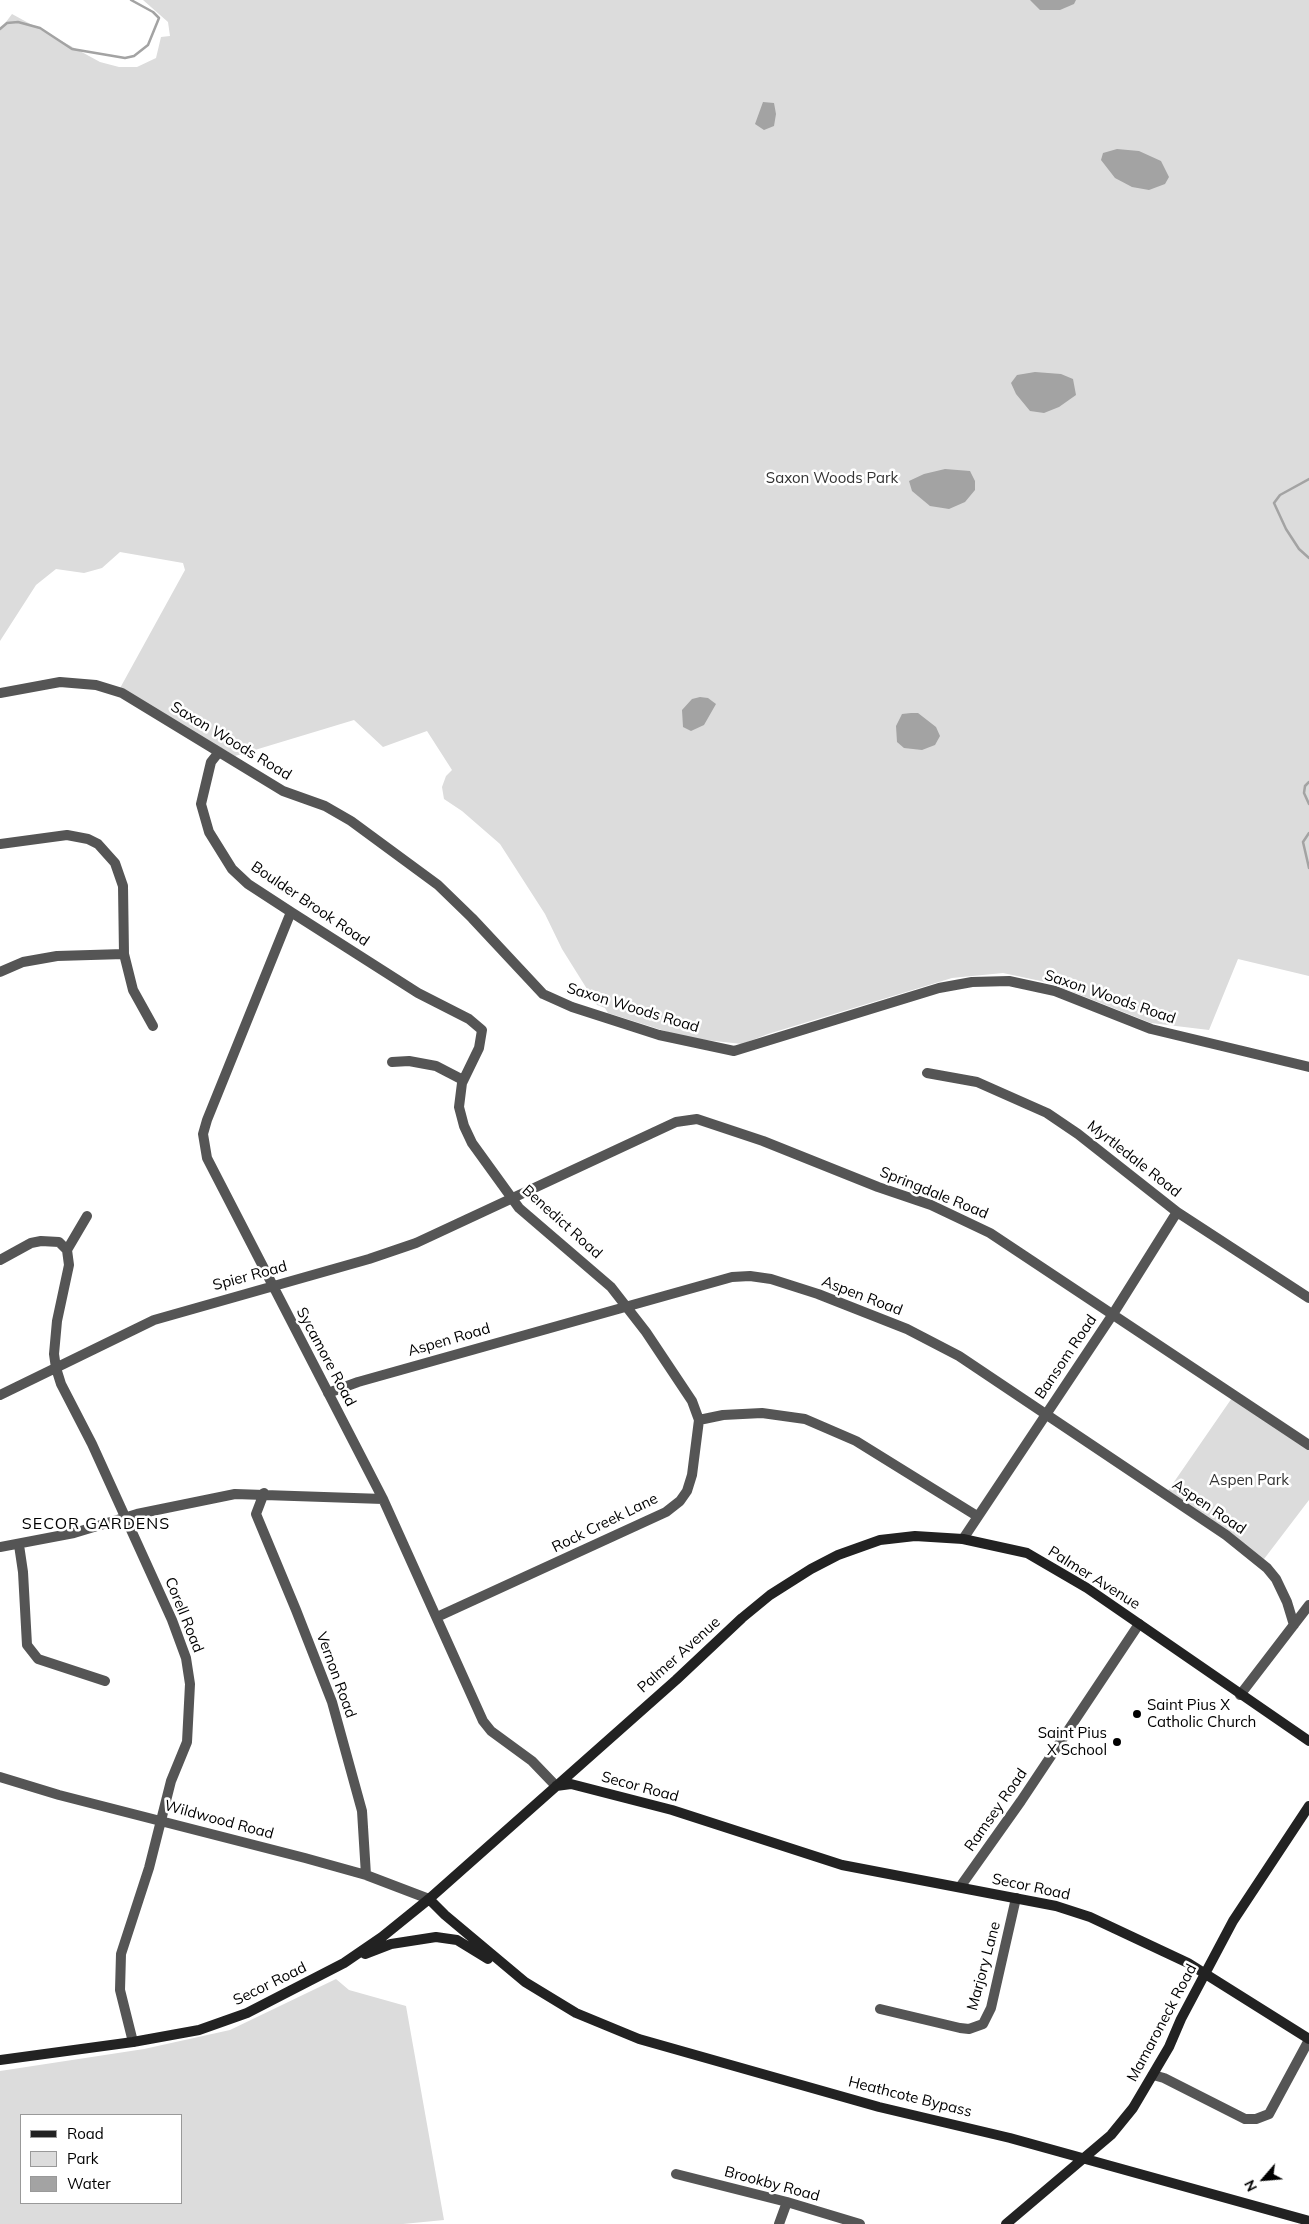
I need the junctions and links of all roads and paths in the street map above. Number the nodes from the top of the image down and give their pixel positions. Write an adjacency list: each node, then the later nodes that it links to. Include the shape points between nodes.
1 (0, 692): 2 (street, Saxon Woods Road, via 60,682 105,688 122,694)
2 (219, 752): 4 (street, Boulder Brook Road, via 211,762 201,804 209,832 232,869 248,884); 10 (street, Saxon Woods Road, via 283,791 325,806 351,821 438,885 543,994 572,1007 659,1035 734,1051 939,988 972,982 1008,981 1055,991 1151,1029)
3 (0, 844): 5 (street, via 67,835 88,838 98,844 115,862 123,886)
4 (291, 912): 8 (street, Boulder Brook Road); 18 (street, Sycamore Road, via 203,1134 208,1158)
5 (124, 954): 6 (street, via 57,956 23,962); 7 (street, via 133,990)
6 (0, 972)
7 (153, 1026)
8 (482, 1030): 12 (street, Benedict Road, via 479,1048)
9 (392, 1062): 12 (street, via 409,1060 436,1066)
10 (1309, 1067)
11 (927, 1073): 14 (street, Myrtledale Road, via 977,1082 1047,1113)
12 (463, 1080): 13 (street, Benedict Road, via 459,1107 464,1126 482,1158)
13 (512, 1199): 18 (street, Spier Road, via 416,1243); 20 (street, Benedict Road, via 538,1226 589,1266); 21 (street, Springdale Road, via 676,1122 697,1119 763,1141 948,1213 990,1233)
14 (1177, 1212): 19 (street, Myrtledale Road); 21 (street, Bansom Road)
15 (87, 1216): 16 (street)
16 (67, 1250): 17 (street, via 59,1242 41,1241); 22 (street, Corell Road, via 69,1265 57,1321)
17 (0, 1260)
18 (272, 1287): 22 (street, Spier Road, via 162,1317); 23 (street, Sycamore Road)
19 (1309, 1298)
20 (627, 1308): 23 (street, Aspen Road, via 564,1323); 25 (street, Aspen Road, via 661,1295 732,1276 771,1279 818,1294 937,1343); 26 (street, Benedict Road, via 692,1401)
21 (1113, 1314): 25 (street, Bansom Road); 27 (street, Springdale Road)
22 (56, 1368): 24 (street, Spier Road); 31 (street, Corell Road)
23 (328, 1393): 29 (street, Sycamore Road)
24 (0, 1395)
25 (1044, 1416): 30 (street, Bansom Road); 38 (street, Aspen Road, via 1226,1536 1267,1568 1287,1602)
26 (700, 1420): 30 (street, via 762,1413 805,1419 856,1441); 36 (street, Rock Creek Lane, via 687,1491 666,1512)
27 (1309, 1445)
28 (264, 1493): 29 (street); 31 (street, via 211,1498); 46 (street, Vernon Road, via 256,1514 334,1711 362,1811)
29 (382, 1499): 36 (street, Sycamore Road)
30 (977, 1516): 32 (street)
31 (126, 1517): 33 (street); 45 (street, Corell Road, via 186,1658 190,1684 187,1742)
32 (963, 1538): 37 (main road, Palmer Avenue, via 1027,1554 1080,1583); 43 (main road, Palmer Avenue, via 915,1536 880,1540 838,1555 803,1573 742,1618)
33 (19, 1545): 34 (street); 39 (street, via 27,1645 38,1659)
34 (0, 1547)
35 (1309, 1605): 38 (street)
36 (437, 1617): 43 (street, Sycamore Road, via 483,1721 491,1731 532,1760)
37 (1139, 1624): 40 (main road, Palmer Avenue); 47 (street, Ramsey Road)
38 (1294, 1625): 40 (street)
39 (105, 1681)
40 (1240, 1695): 41 (main road, Palmer Avenue)
41 (1309, 1741)
42 (0, 1777): 45 (street, Wildwood Road)
43 (556, 1786): 47 (main road, Secor Road, via 571,1784 672,1810 842,1865); 49 (main road, Secor Road)
44 (1309, 1806): 52 (main road, Mamaroneck Road, via 1238,1913)
45 (160, 1819): 46 (street, Wildwood Road); 55 (street, Corell Road, via 149,1868 121,1954 120,1990)
46 (366, 1875): 49 (street, Wildwood Road)
47 (960, 1888): 48 (main road, Secor Road)
48 (1016, 1898): 52 (main road, Secor Road, via 1090,1917 1166,1951); 53 (street, Marjory Lane, via 991,2008 983,2024 969,2029 960,2028)
49 (429, 1899): 50 (main road, Secor Road); 51 (main road)
50 (344, 1963): 51 (main road, via 390,1944 436,1937 456,1940); 55 (main road, Secor Road, via 227,2022)
51 (514, 1974): 60 (main road, Heathcote Bypass, via 576,2013 639,2040)
52 (1204, 1974): 54 (main road, Secor Road); 57 (main road, Mamaroneck Road)
53 (880, 2009)
54 (1309, 2040): 57 (street, via 1269,2114 1256,2120 1245,2119)
55 (133, 2042): 56 (main road, Secor Road)
56 (0, 2060)
57 (1153, 2075): 63 (main road, Mamaroneck Road, via 1133,2108 1111,2135)
58 (676, 2174): 59 (street, Brookby Road)
59 (787, 2202): 61 (street); 62 (street, Brookby Road)
60 (1309, 2221)
61 (778, 2224)
62 (860, 2224)
63 (1006, 2224)

